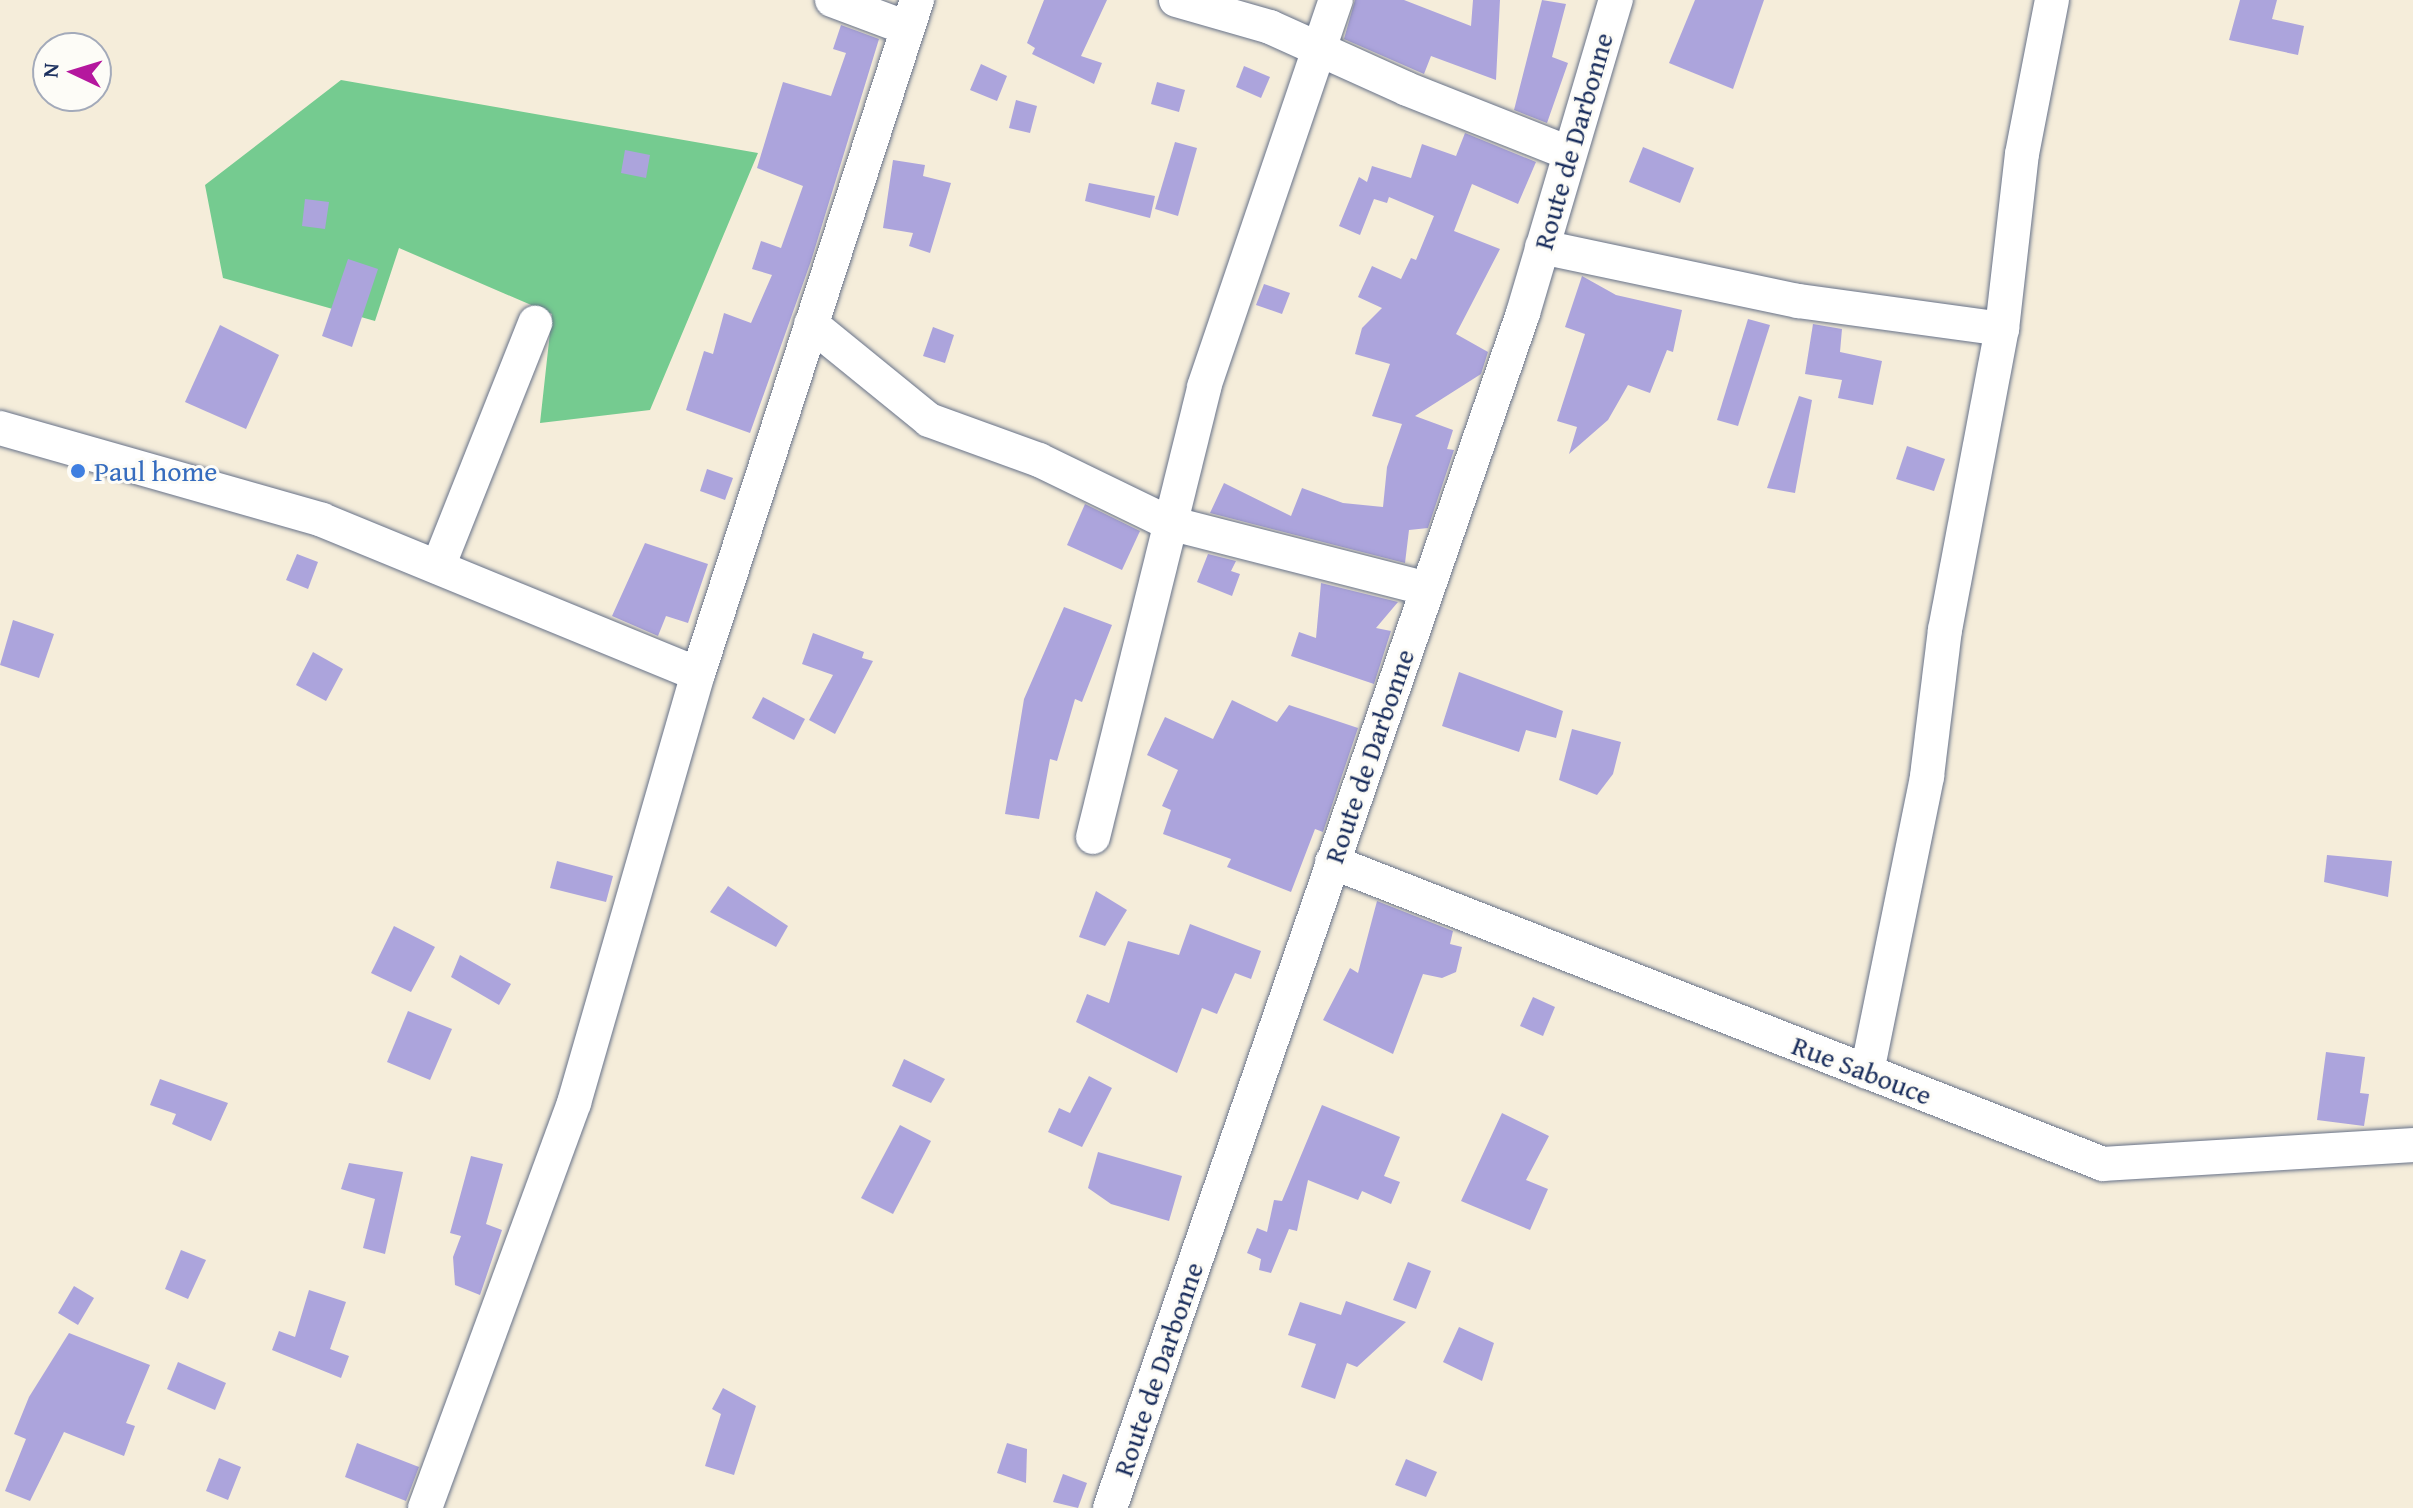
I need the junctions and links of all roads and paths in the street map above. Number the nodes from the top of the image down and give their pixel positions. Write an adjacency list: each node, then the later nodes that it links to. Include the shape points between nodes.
1 (832, 0): 6 (street)
2 (1176, 0): 7 (street, via 1270,27)
3 (1336, 0): 7 (street)
4 (1616, 0): 8 (street, Route de Darbonne)
5 (2052, 0): 12 (street, via 2022,154)
6 (912, 14): 11 (street)
7 (1320, 48): 8 (street); 14 (street, via 1204,387)
8 (1569, 153): 9 (street, Route de Darbonne)
9 (1542, 247): 12 (street, via 1798,301); 16 (street, Route de Darbonne)
10 (535, 323): 15 (street)
11 (811, 324): 14 (street, via 929,420 1039,460); 17 (street)
12 (2002, 329): 20 (street, via 1945,630 1927,776)
13 (0, 428): 15 (street, via 322,520)
14 (1169, 523): 16 (street); 18 (street)
15 (438, 567): 17 (street)
16 (1427, 589): 19 (street, Route de Darbonne)
17 (698, 674): 22 (street, via 574,1103)
18 (1093, 837)
19 (1332, 862): 20 (street, Rue Sabouce); 23 (street, Route de Darbonne)
20 (1867, 1072): 21 (street, Rue Sabouce, via 2103,1164)
21 (2413, 1145)
22 (425, 1508)
23 (1110, 1508)

